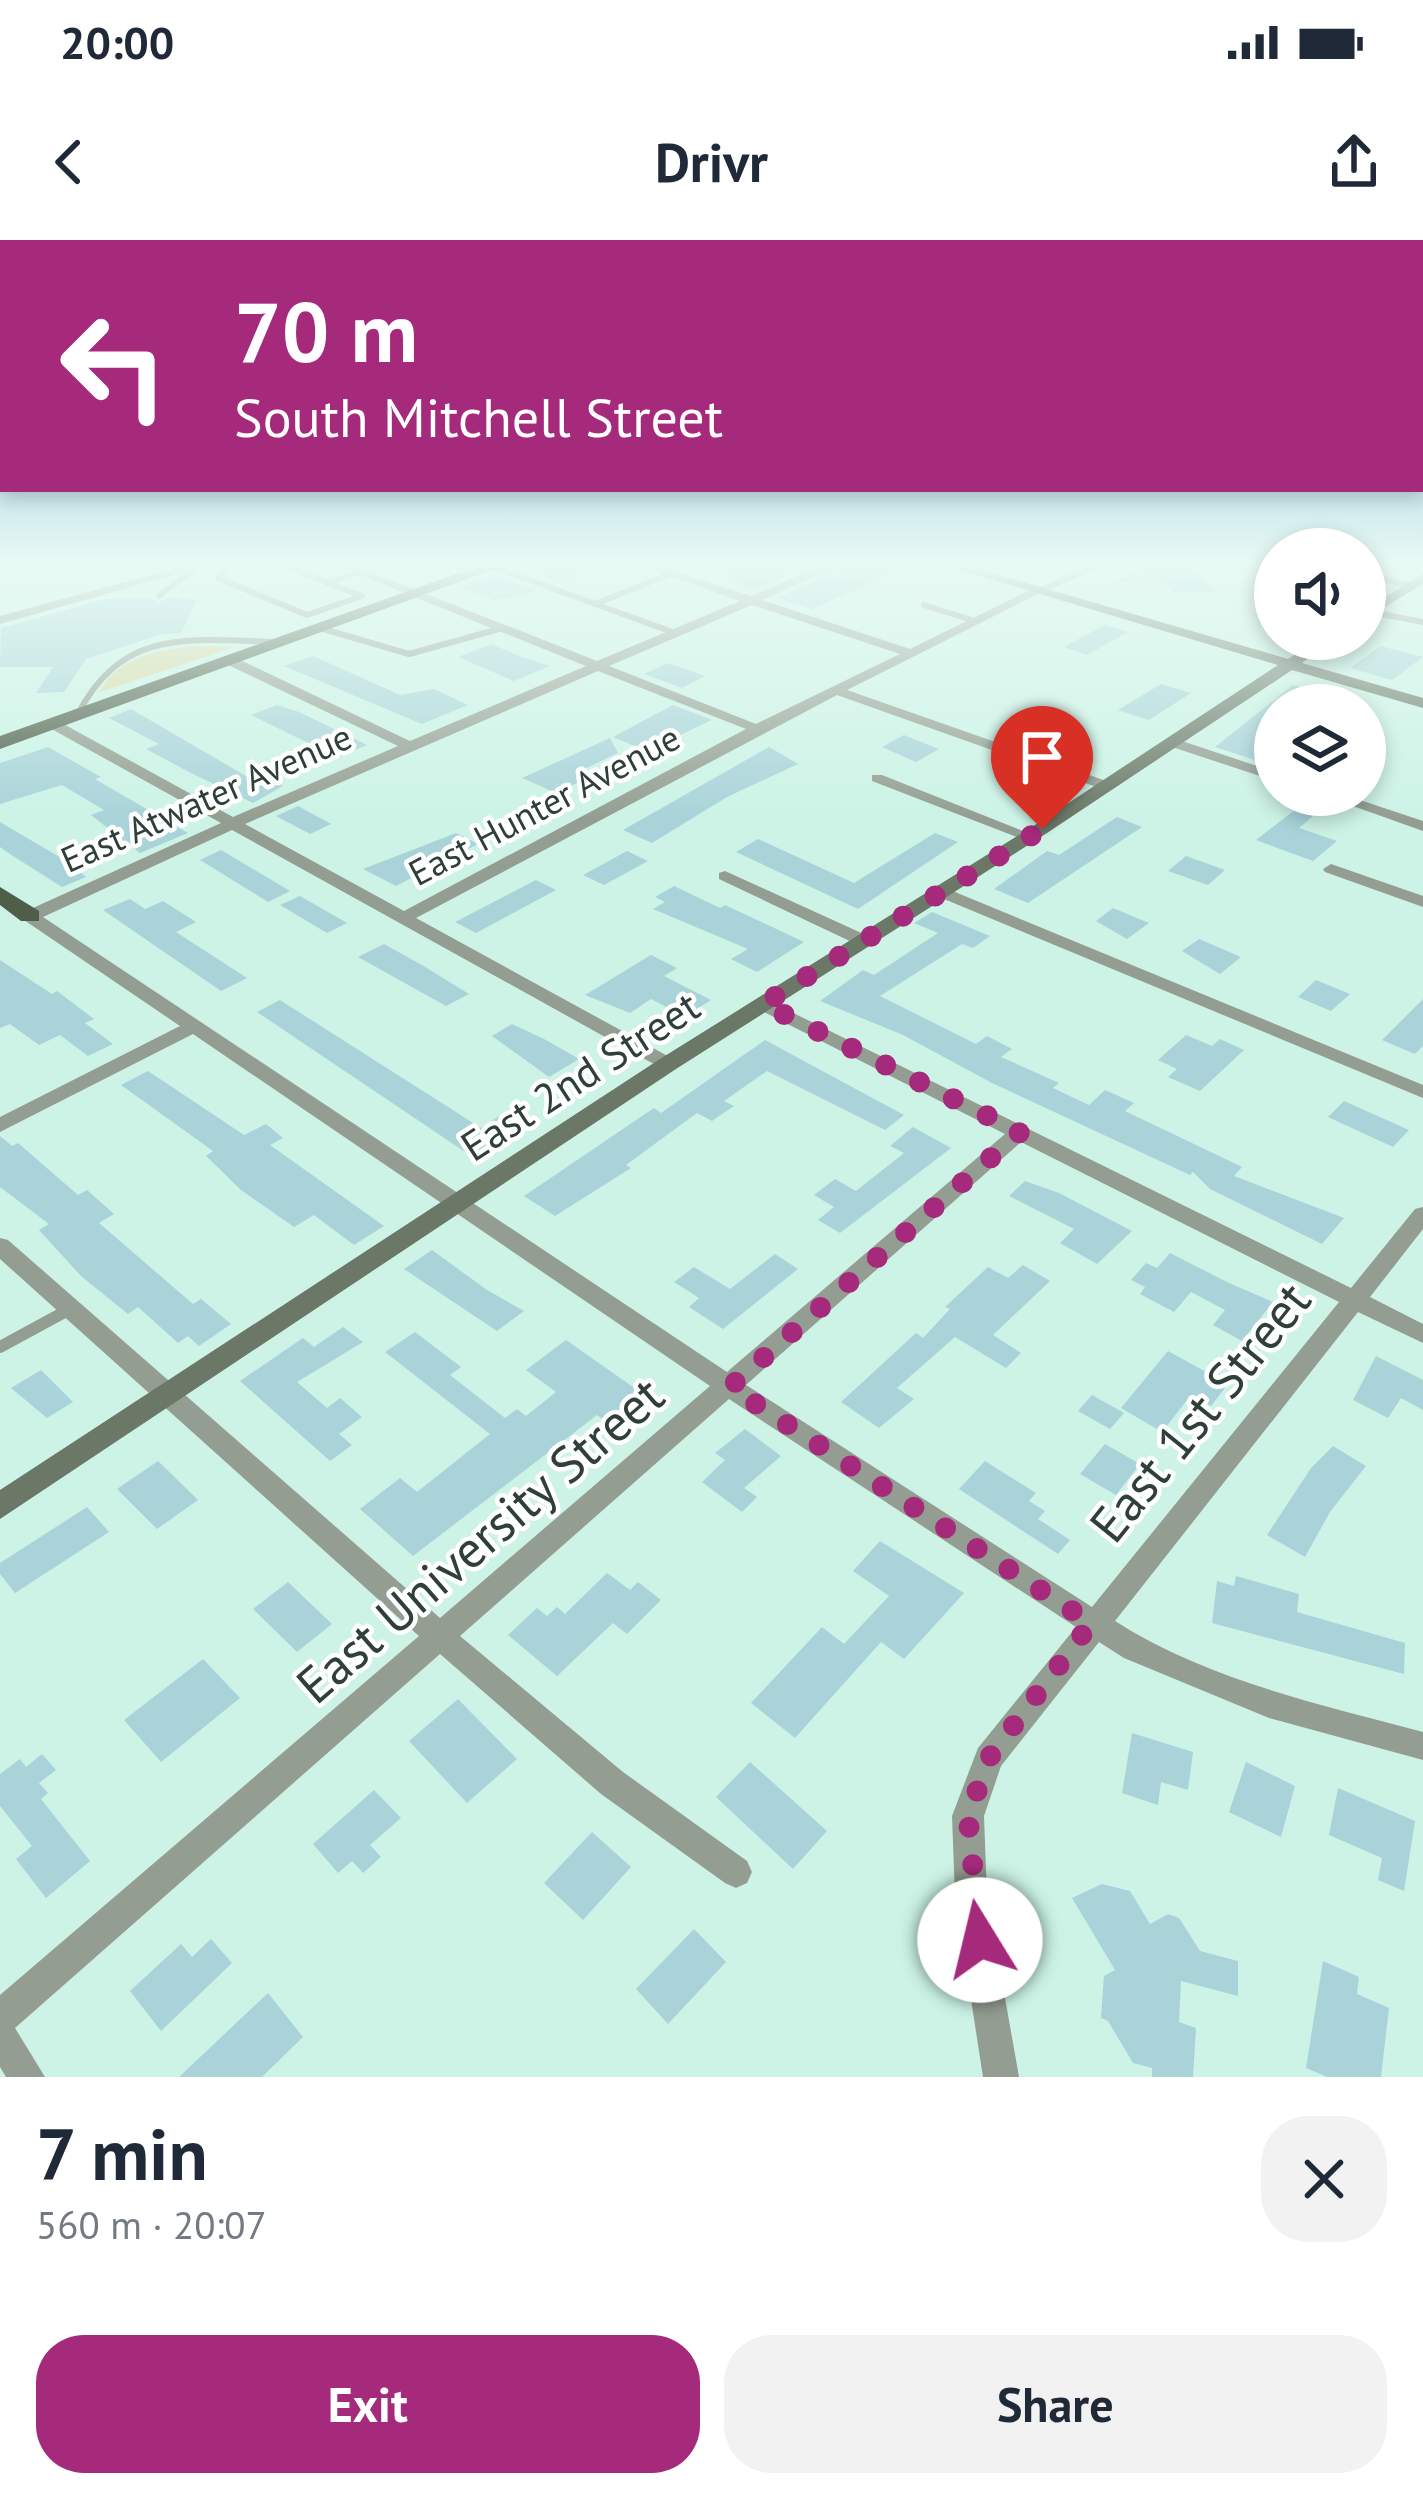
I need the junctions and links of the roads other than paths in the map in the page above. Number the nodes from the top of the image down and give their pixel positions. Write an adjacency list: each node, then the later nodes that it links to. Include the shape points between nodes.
1 (158, 649): 17 (lane, via 102,673)
2 (262, 649): 11 (main road)
3 (372, 649): 4 (lane, via 390,656)
4 (440, 649)
5 (549, 649): 14 (street)
6 (638, 649): 14 (street, East Atwater Avenue)
7 (897, 649): 10 (street)
8 (919, 649): 10 (street, East Hunter Avenue)
9 (1239, 649): 13 (street)
10 (910, 653): 15 (street, East Hunter Avenue)
11 (229, 660): 17 (main road); 22 (street)
12 (1294, 660): 13 (street, East 2nd Street)
13 (1289, 663): 16 (street); 21 (street, East 2nd Street)
14 (596, 667): 19 (street); 22 (street, East Atwater Avenue)
15 (835, 690): 19 (street, East Hunter Avenue); 25 (street)
16 (1423, 703)
17 (78, 715): 18 (main road)
18 (53, 724): 20 (main road); 27 (street)
19 (758, 729): 36 (street, East Hunter Avenue)
20 (0, 742)
21 (1174, 743): 23 (street); 25 (street, East 2nd Street)
22 (410, 746): 27 (street, East Atwater Avenue)
23 (1254, 770)
24 (877, 778): 29 (street)
25 (1107, 786): 29 (street, East 2nd Street)
26 (1386, 814): 28 (street)
27 (236, 825): 35 (street, East Atwater Avenue); 36 (street)
28 (1423, 826)
29 (1025, 835): 32 (street, East 2nd Street)
30 (1331, 869): 34 (street)
31 (725, 876): 38 (street)
32 (938, 890): 38 (street, East 2nd Street); 42 (street)
33 (0, 895): 35 (main road)
34 (1423, 902)
35 (30, 916): 37 (main road, East Atwater Avenue); 40 (street)
36 (403, 918): 41 (street)
37 (0, 929)
38 (862, 940): 39 (street, East 2nd Street)
39 (763, 1004): 41 (street, East 2nd Street); 44 (street)
40 (196, 1025): 43 (street); 45 (street)
41 (668, 1064): 45 (street, East 2nd Street)
42 (1423, 1092)
43 (0, 1125)
44 (1020, 1132): 48 (street); 52 (street, East University Street)
45 (458, 1204): 52 (street); 53 (street, East 2nd Street)
46 (1423, 1214): 48 (street, East 1st Street)
47 (0, 1246): 49 (street)
48 (1353, 1299): 50 (street); 55 (street, East 1st Street)
49 (70, 1309): 51 (lane); 53 (street)
50 (1423, 1334)
51 (0, 1347)
52 (730, 1387): 55 (street); 56 (street, East University Street)
53 (170, 1397): 54 (street, East 2nd Street); 56 (street)
54 (0, 1506)
55 (1091, 1623): 57 (street, via 1223,1688); 62 (street, East 1st Street, via 989,1758 968,1816 971,1896)
56 (440, 1638): 58 (street, via 612,1783); 59 (street, East University Street)
57 (1423, 1746)
58 (736, 1872)
59 (0, 2018)
60 (0, 2036): 61 (street)
61 (28, 2077)
62 (1001, 2077)

